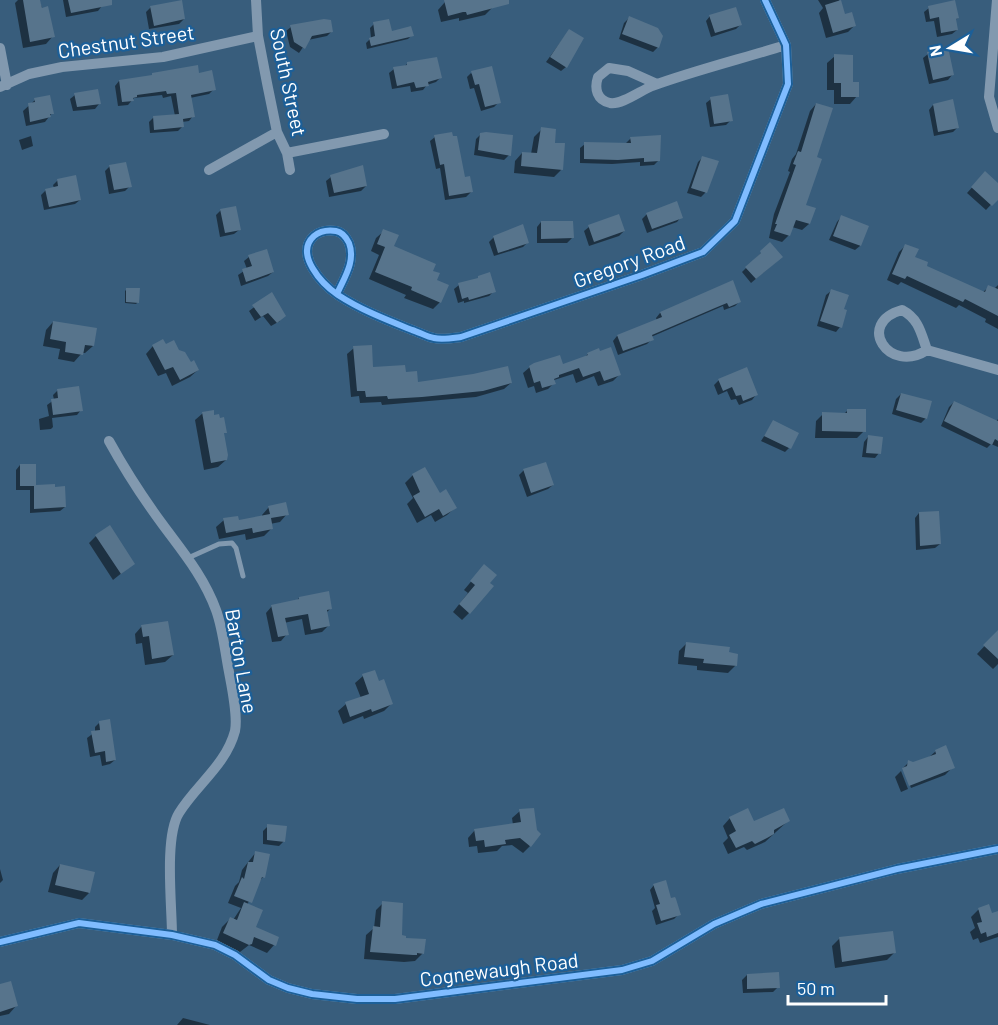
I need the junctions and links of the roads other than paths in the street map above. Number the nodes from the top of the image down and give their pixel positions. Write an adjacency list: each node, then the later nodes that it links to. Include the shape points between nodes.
1 (256, 0): 4 (street, South Street)
2 (765, 0): 5 (street, Gregory Road)
3 (997, 0): 9 (street, via 989,96)
4 (258, 36): 8 (street, Chestnut Street, via 162,57 51,69); 10 (street, South Street)
5 (786, 45): 7 (street); 15 (street, Gregory Road, via 788,84 735,221 704,252 461,338 434,338 375,315)
6 (0, 48): 8 (street)
7 (657, 84): 7 (street, via 624,101 611,103 602,100 596,88 598,77 609,68 628,71)
8 (4, 86)
9 (998, 128)
10 (277, 132): 12 (street, South Street); 13 (street)
11 (384, 134): 12 (street)
12 (287, 153): 14 (street, South Street)
13 (209, 170)
14 (290, 170)
15 (337, 294): 15 (street, Gregory Road, via 317,274 306,254 308,242 328,231 340,232 351,249 349,270)
16 (927, 350): 16 (street, via 917,357 893,355 879,336 885,317 902,310 909,314 916,320); 17 (street)
17 (998, 370)
18 (109, 441): 19 (street, Barton Lane, via 143,497)
19 (188, 558): 20 (lane, via 219,544 232,543); 22 (street, Barton Lane, via 217,611 231,681 235,729 229,747 178,814 173,827)
20 (243, 576)
21 (998, 849): 22 (street, Cognewaugh Road, via 897,869 761,904 714,924 652,961 622,970 395,999 357,999 288,988 215,945)
22 (172, 935): 23 (street, Cognewaugh Road, via 79,923)
23 (0, 942)

